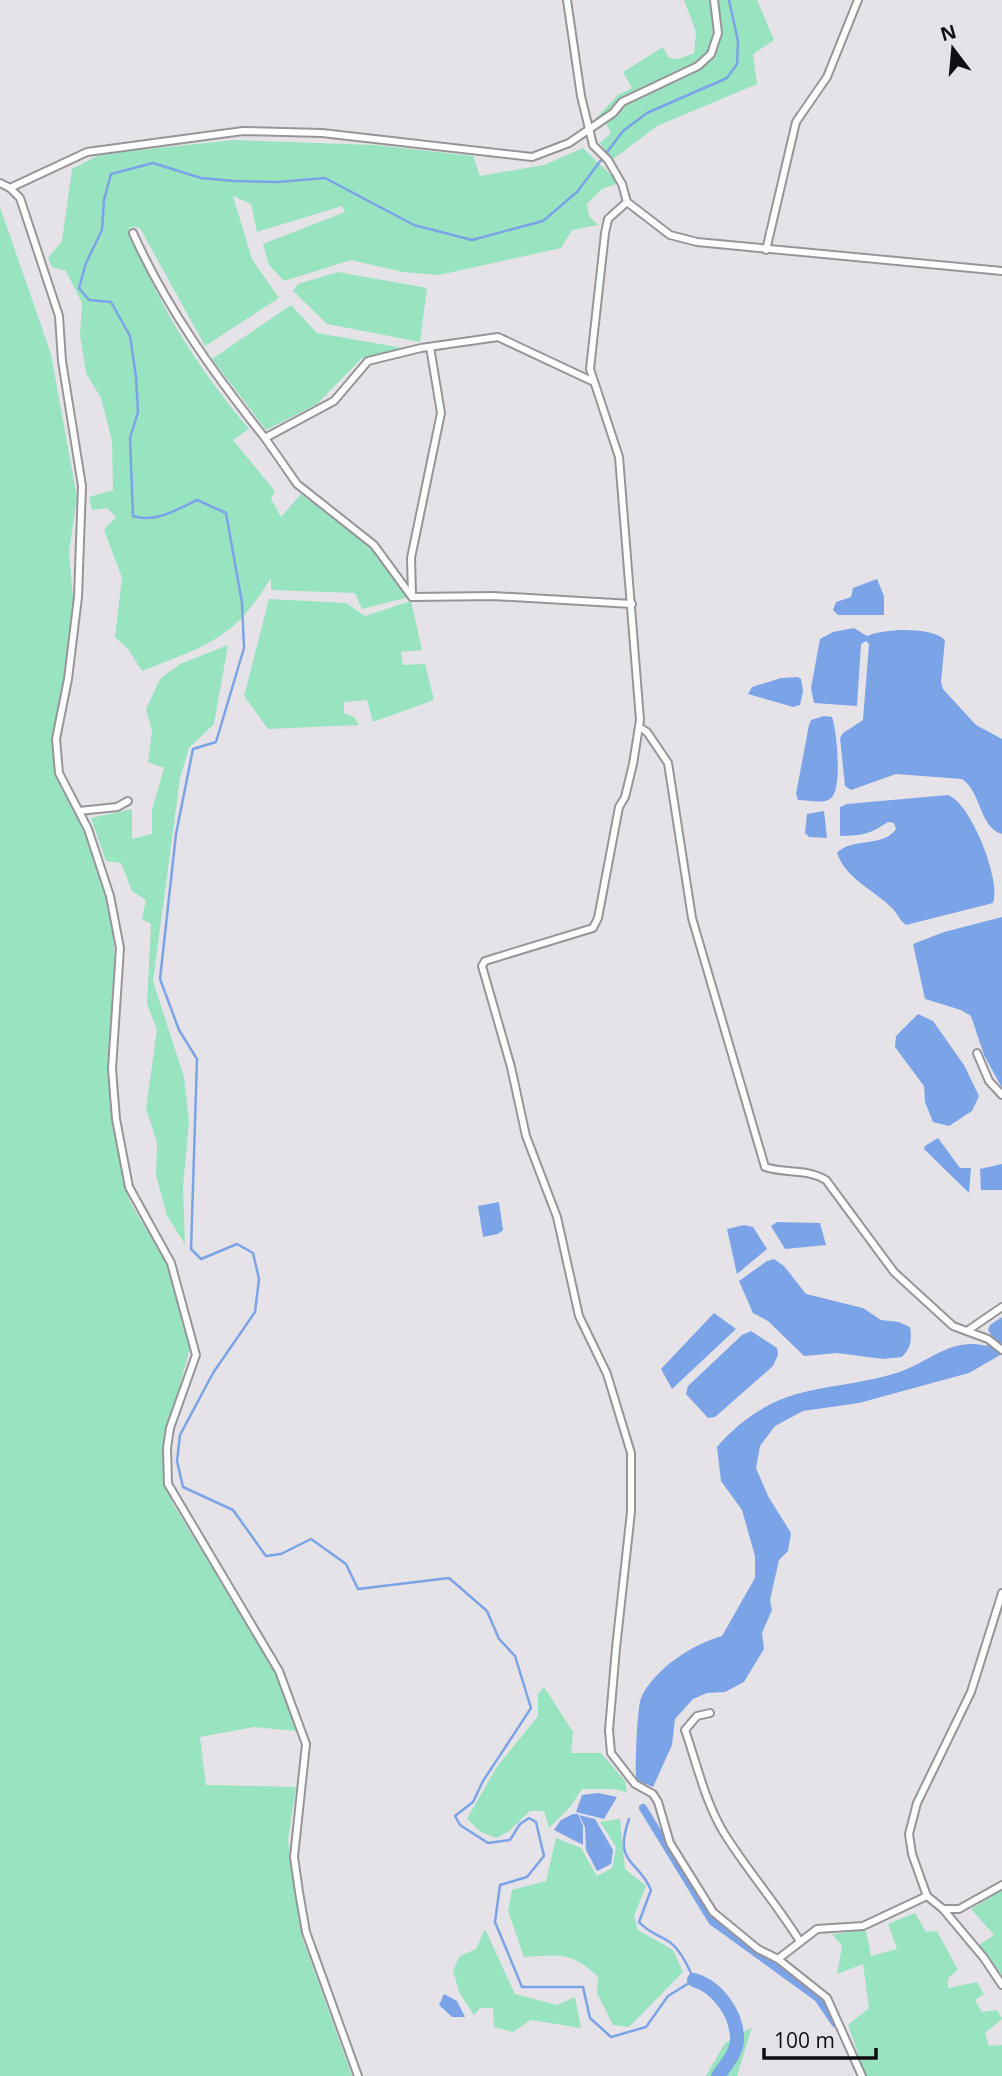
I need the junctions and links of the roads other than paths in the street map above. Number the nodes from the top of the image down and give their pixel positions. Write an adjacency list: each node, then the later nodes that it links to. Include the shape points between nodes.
1 (567, 0): 4 (street)
2 (714, 0): 4 (street, via 718,33 711,54 698,66 622,102)
3 (858, 0): 9 (street, via 827,77 796,122)
4 (590, 130): 6 (street, via 532,158 347,135 243,131 87,152); 7 (street, via 598,152 622,184)
5 (0, 183): 6 (street)
6 (10, 188): 18 (street, via 20,198 35,238 58,316 82,486 78,597 56,738 59,773)
7 (627, 202): 9 (street, via 670,235); 12 (street, via 608,219 605,233 590,369)
8 (133, 233): 13 (street, via 155,282 214,374)
9 (766, 250): 10 (street)
10 (1002, 271)
11 (430, 347): 12 (street, via 498,337); 13 (street, via 368,361 334,401); 14 (street, via 441,414 411,558)
12 (594, 382): 15 (street, via 619,457)
13 (265, 438): 14 (street, via 297,484 374,545)
14 (412, 597): 15 (street, via 494,596)
15 (632, 604): 16 (street)
16 (639, 727): 22 (street, via 668,763 692,918 760,1158 765,1167 779,1172 812,1172 825,1180 894,1272 953,1326); 30 (street, via 593,928 482,965 526,1136 557,1217 579,1316 607,1374 631,1453 631,1512 609,1730 611,1753 635,1784 653,1794 670,1843 713,1912 758,1949)
17 (128, 801): 18 (street, via 117,807)
18 (79, 811): 32 (street, via 110,896 120,948 112,1069 129,1187 171,1263 196,1355 170,1428 168,1484 279,1671 306,1744 294,1857 299,1892 306,1932)
19 (977, 1053): 20 (street, via 989,1081)
20 (1002, 1095)
21 (1002, 1307): 22 (street)
22 (967, 1331): 23 (street)
23 (1002, 1350)
24 (1002, 1593): 27 (street, via 971,1692 917,1803 909,1834)
25 (710, 1713): 29 (street, via 698,1716 685,1730 708,1797 723,1831)
26 (1002, 1885): 28 (street, via 959,1909)
27 (927, 1896): 28 (street); 29 (street, via 863,1926 817,1929)
28 (943, 1909): 31 (street)
29 (799, 1941): 30 (street)
30 (778, 1959): 33 (street, via 827,1998)
31 (1002, 1985)
32 (358, 2076)
33 (862, 2076)

